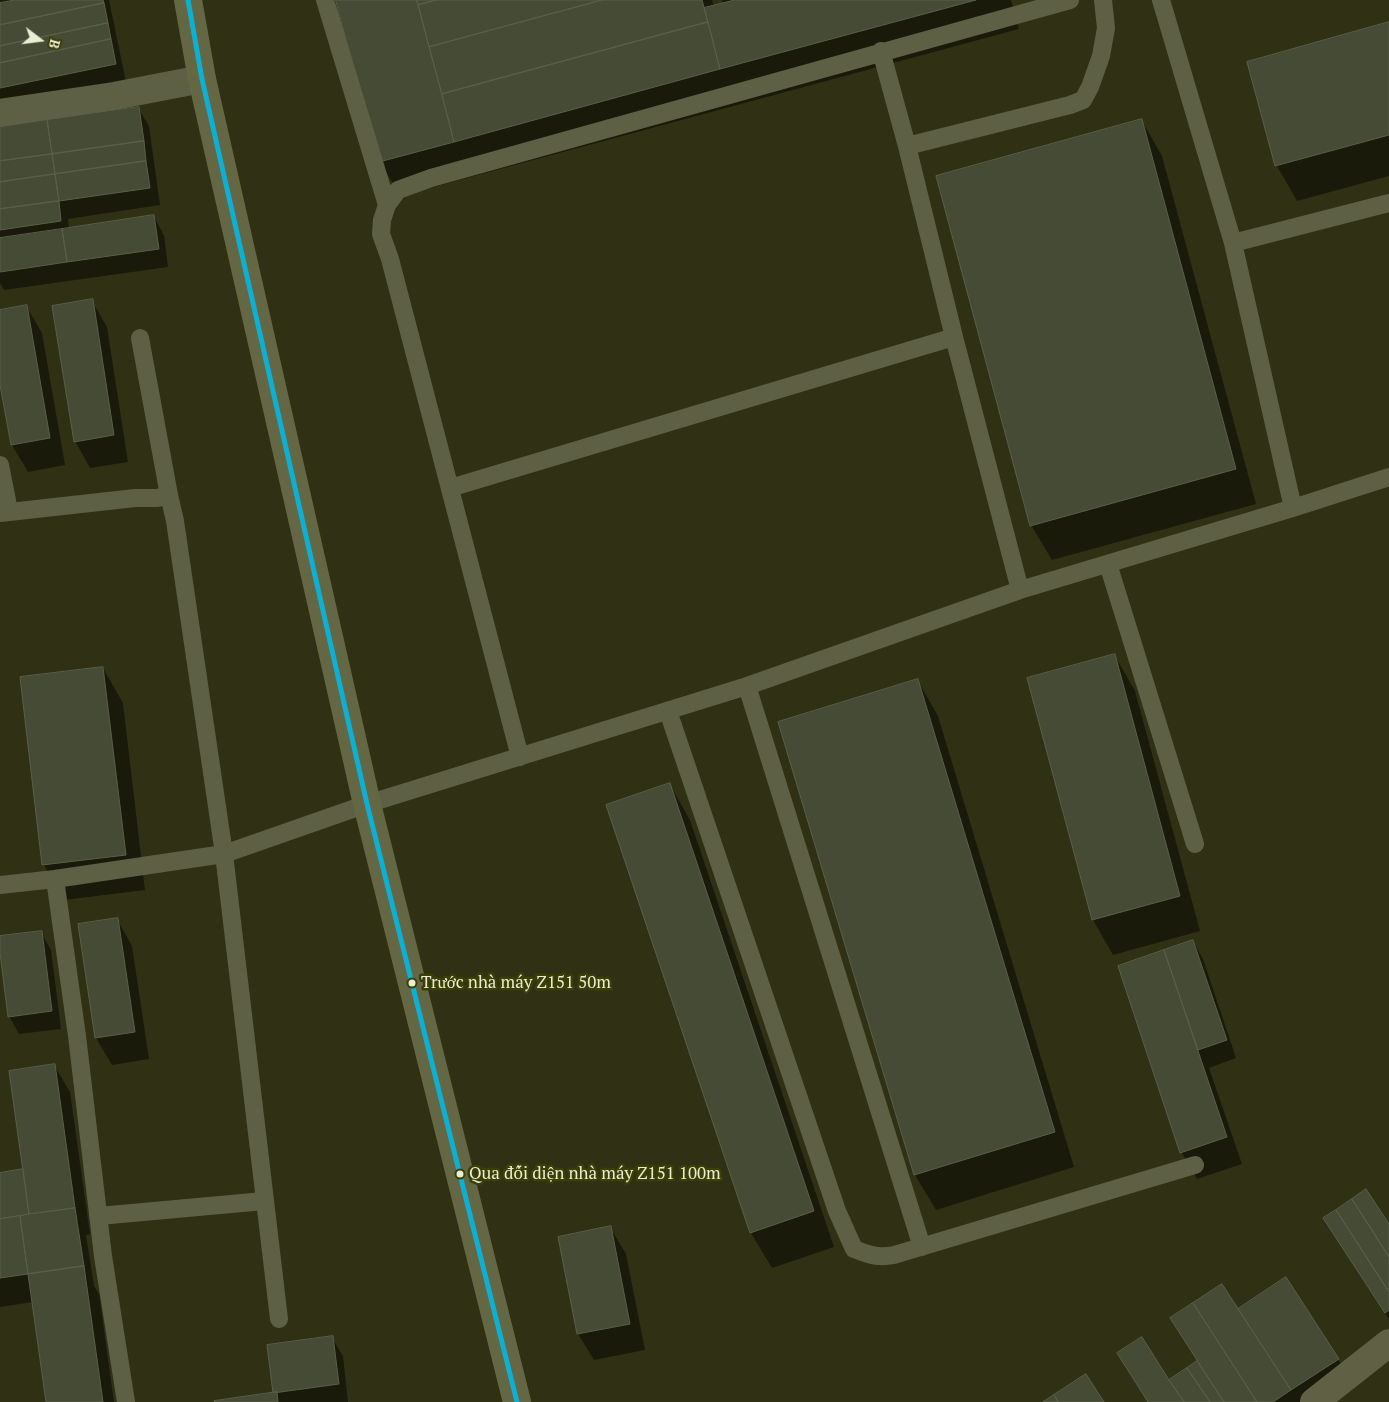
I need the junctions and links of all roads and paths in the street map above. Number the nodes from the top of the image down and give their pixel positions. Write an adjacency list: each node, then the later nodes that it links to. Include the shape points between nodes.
1 (188, 0): 7 (main road)
2 (326, 0): 11 (lane)
3 (1070, 0): 6 (lane)
4 (1104, 0): 9 (lane, via 1106,28 1101,56 1083,100)
5 (1161, 0): 12 (lane)
6 (881, 51): 9 (lane); 11 (lane, via 431,178 398,190)
7 (202, 79): 8 (street); 26 (main road)
8 (0, 113)
9 (907, 146): 13 (lane)
10 (1389, 203): 12 (lane)
11 (387, 205): 17 (lane, via 382,234)
12 (1233, 243): 19 (lane)
13 (954, 337): 17 (lane); 22 (lane)
14 (140, 338): 18 (lane)
15 (0, 465): 20 (lane)
16 (1389, 476): 19 (lane)
17 (450, 488): 25 (lane)
18 (169, 495): 20 (lane); 28 (lane)
19 (1293, 508): 21 (lane)
20 (4, 512)
21 (1108, 564): 22 (lane); 27 (lane)
22 (1020, 590): 23 (lane)
23 (747, 686): 24 (lane); 34 (lane)
24 (668, 711): 25 (lane); 34 (lane, via 837,1211 854,1248 881,1258)
25 (520, 757): 26 (lane)
26 (367, 804): 28 (lane); 38 (main road)
27 (1195, 844)
28 (224, 854): 29 (lane); 32 (lane)
29 (55, 879): 30 (lane); 33 (lane)
30 (0, 884)
31 (1195, 1165): 34 (lane)
32 (264, 1201): 33 (lane); 35 (lane)
33 (98, 1216): 37 (lane)
34 (922, 1247)
35 (279, 1319)
36 (1389, 1343): 39 (main road)
37 (126, 1402)
38 (517, 1402)
39 (1314, 1402)

